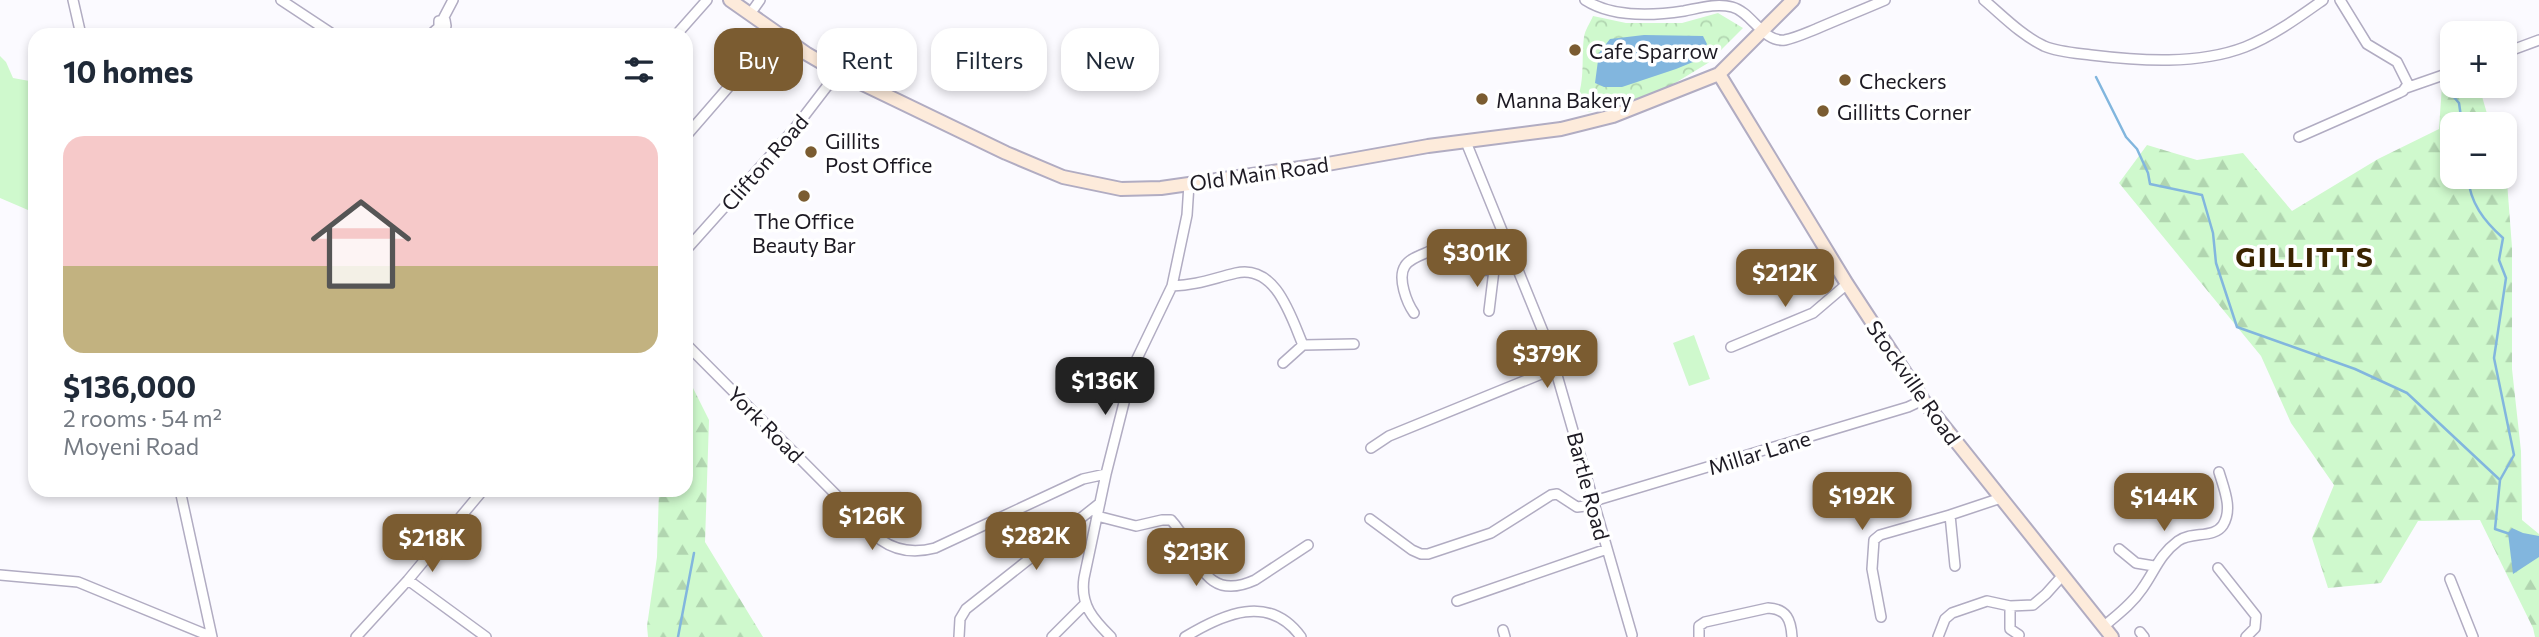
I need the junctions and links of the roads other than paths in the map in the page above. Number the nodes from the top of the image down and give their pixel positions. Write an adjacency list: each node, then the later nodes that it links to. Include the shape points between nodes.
1 (73, 0): 14 (street)
2 (281, 0): 15 (street)
3 (453, 0): 16 (street)
4 (707, 0): 17 (street)
5 (730, 0): 13 (street, Old Main Road)
6 (760, 0): 13 (street)
7 (1585, 0): 18 (street, via 1642,15 1734,7)
8 (1793, 0): 18 (street, Old Main Road)
9 (1885, 0): 18 (street, via 1786,40 1774,39)
10 (1984, 0): 11 (street, via 2026,36 2049,48 2155,60 2241,48)
11 (2323, 0)
12 (2340, 0): 24 (street, via 2367,44 2401,68)
13 (750, 14): 21 (street, Old Main Road)
14 (79, 28)
15 (323, 28)
16 (436, 28)
17 (682, 28)
18 (1764, 31): 22 (street, Old Main Road)
19 (2539, 40): 20 (street)
20 (2517, 48)
21 (817, 60)
22 (1719, 74): 30 (street, Old Main Road, via 1591,122); 35 (street, Stockville Road)
23 (2440, 76): 24 (street)
24 (2406, 88): 29 (street)
25 (725, 91): 28 (street)
26 (823, 91): 32 (street, Clifton Road)
27 (878, 91): 31 (street, Old Main Road, via 1063,177 1121,188)
28 (693, 127)
29 (2300, 136)
30 (1466, 142): 31 (street, Old Main Road); 33 (street, Bartle Road)
31 (1189, 184): 36 (street)
32 (693, 242)
33 (1515, 261): 34 (street); 44 (street, Bartle Road)
34 (1494, 270): 37 (street); 38 (street, via 1474,266 1453,246 1417,258 1403,273 1406,299)
35 (1846, 284): 41 (street, via 1813,313); 45 (street, Stockville Road)
36 (1172, 286): 40 (street, via 1240,272 1258,274 1282,300); 48 (street, via 1133,367)
37 (1489, 312)
38 (1414, 313)
39 (1354, 344): 40 (street)
40 (1303, 345): 43 (street)
41 (1731, 347)
42 (693, 351): 48 (street, York Road, via 893,547 917,552 935,548 1085,478)
43 (1283, 363)
44 (1556, 368): 46 (street, via 1389,436); 53 (street, Bartle Road)
45 (1923, 400): 51 (street, Stockville Road); 53 (street, Millar Lane)
46 (1371, 448)
47 (2219, 472): 60 (street, via 2228,509 2222,525 2183,537)
48 (1106, 474): 52 (street)
49 (182, 497): 74 (street)
50 (477, 497): 66 (street)
51 (2001, 498): 54 (street); 64 (street, Stockville Road)
52 (1100, 503): 55 (street); 77 (street, via 965,609)
53 (1595, 503): 56 (street, via 1579,508 1551,495 1491,533 1424,554); 58 (street, Bartle Road)
54 (1950, 515): 61 (street); 70 (street, via 1874,540 1872,569)
55 (1097, 516): 57 (street, via 1136,526 1171,520 1203,573 1228,585 1255,580); 68 (street, via 1082,590)
56 (1370, 519)
57 (1308, 545)
58 (1607, 549): 67 (street); 73 (street, Bartle Road)
59 (2119, 549): 60 (street, via 2136,563)
60 (2154, 565): 71 (street)
61 (1955, 566)
62 (2218, 568): 85 (street, via 2256,616 2256,628)
63 (0, 575): 74 (street, via 78,582)
64 (2063, 575): 69 (street, via 2038,602); 71 (street, Stockville Road)
65 (2450, 579): 86 (street)
66 (408, 580): 75 (street); 76 (street)
67 (1457, 601)
68 (1085, 604): 78 (street); 79 (street)
69 (2010, 606): 72 (street, via 2010,629); 84 (street, via 1987,601 1952,613)
70 (1881, 618)
71 (2107, 632)
72 (2019, 635)
73 (1631, 636)
74 (212, 637)
75 (356, 637)
76 (486, 637)
77 (959, 637)
78 (1052, 637)
79 (1111, 637)
80 (1185, 637): 81 (street, via 1227,615 1256,610 1277,616)
81 (1301, 637)
82 (1699, 637): 83 (street, via 1699,626 1705,622 1768,608 1786,614)
83 (1792, 637)
84 (1938, 637)
85 (2246, 637)
86 (2473, 637)

